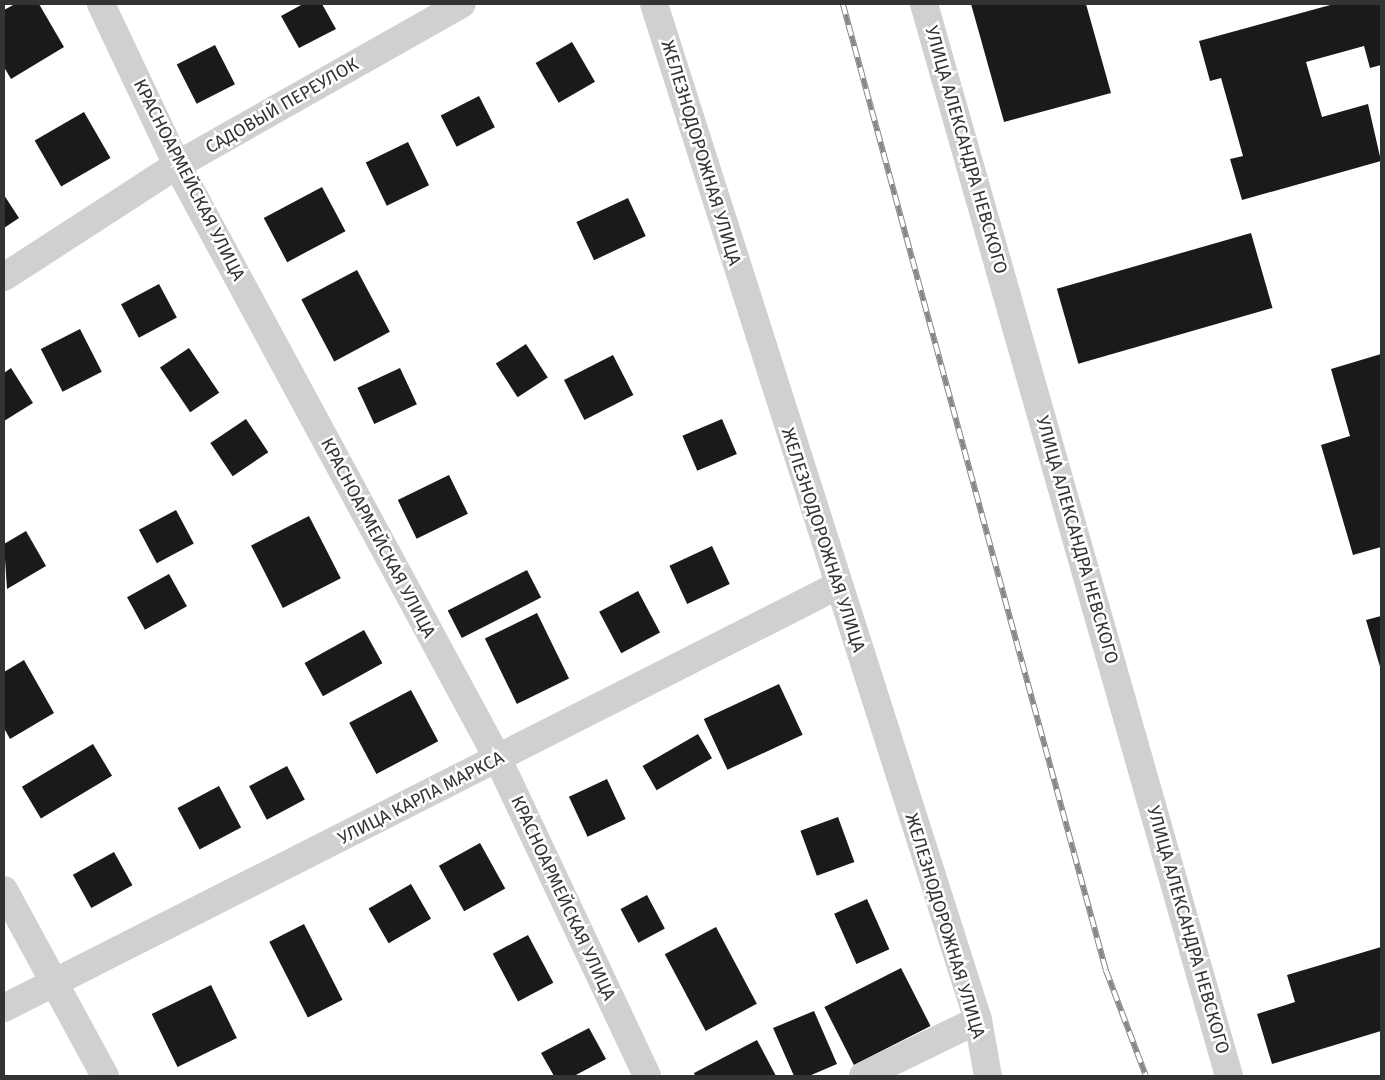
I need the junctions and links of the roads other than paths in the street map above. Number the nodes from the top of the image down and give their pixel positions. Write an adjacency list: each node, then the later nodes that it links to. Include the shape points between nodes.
1 (101, 4): 5 (street, КРАСНОАРМЕЙСКАЯ УЛИЦА)
2 (462, 4): 5 (street, САДОВЫЙ ПЕРЕУЛОК)
3 (654, 4): 7 (street, ЖЕЛЕЗНОДОРОЖНАЯ УЛИЦА)
4 (924, 4): 17 (street, УЛИЦА АЛЕКСАНДРА НЕВСКОГО)
5 (177, 165): 6 (street, САДОВЫЙ ПЕРЕУЛОК); 8 (street, КРАСНОАРМЕЙСКАЯ УЛИЦА)
6 (4, 277)
7 (837, 586): 8 (street, УЛИЦА КАРЛА МАРКСА); 12 (street, ЖЕЛЕЗНОДОРОЖНАЯ УЛИЦА)
8 (498, 759): 10 (street, УЛИЦА КАРЛА МАРКСА); 14 (street, КРАСНОАРМЕЙСКАЯ УЛИЦА)
9 (4, 890): 10 (street)
10 (54, 983): 11 (street, УЛИЦА КАРЛА МАРКСА); 13 (street)
11 (4, 1008)
12 (978, 1020): 15 (street); 16 (street, ЖЕЛЕЗНОДОРОЖНАЯ УЛИЦА)
13 (105, 1076)
14 (647, 1076)
15 (863, 1076)
16 (988, 1076)
17 (1230, 1076)

